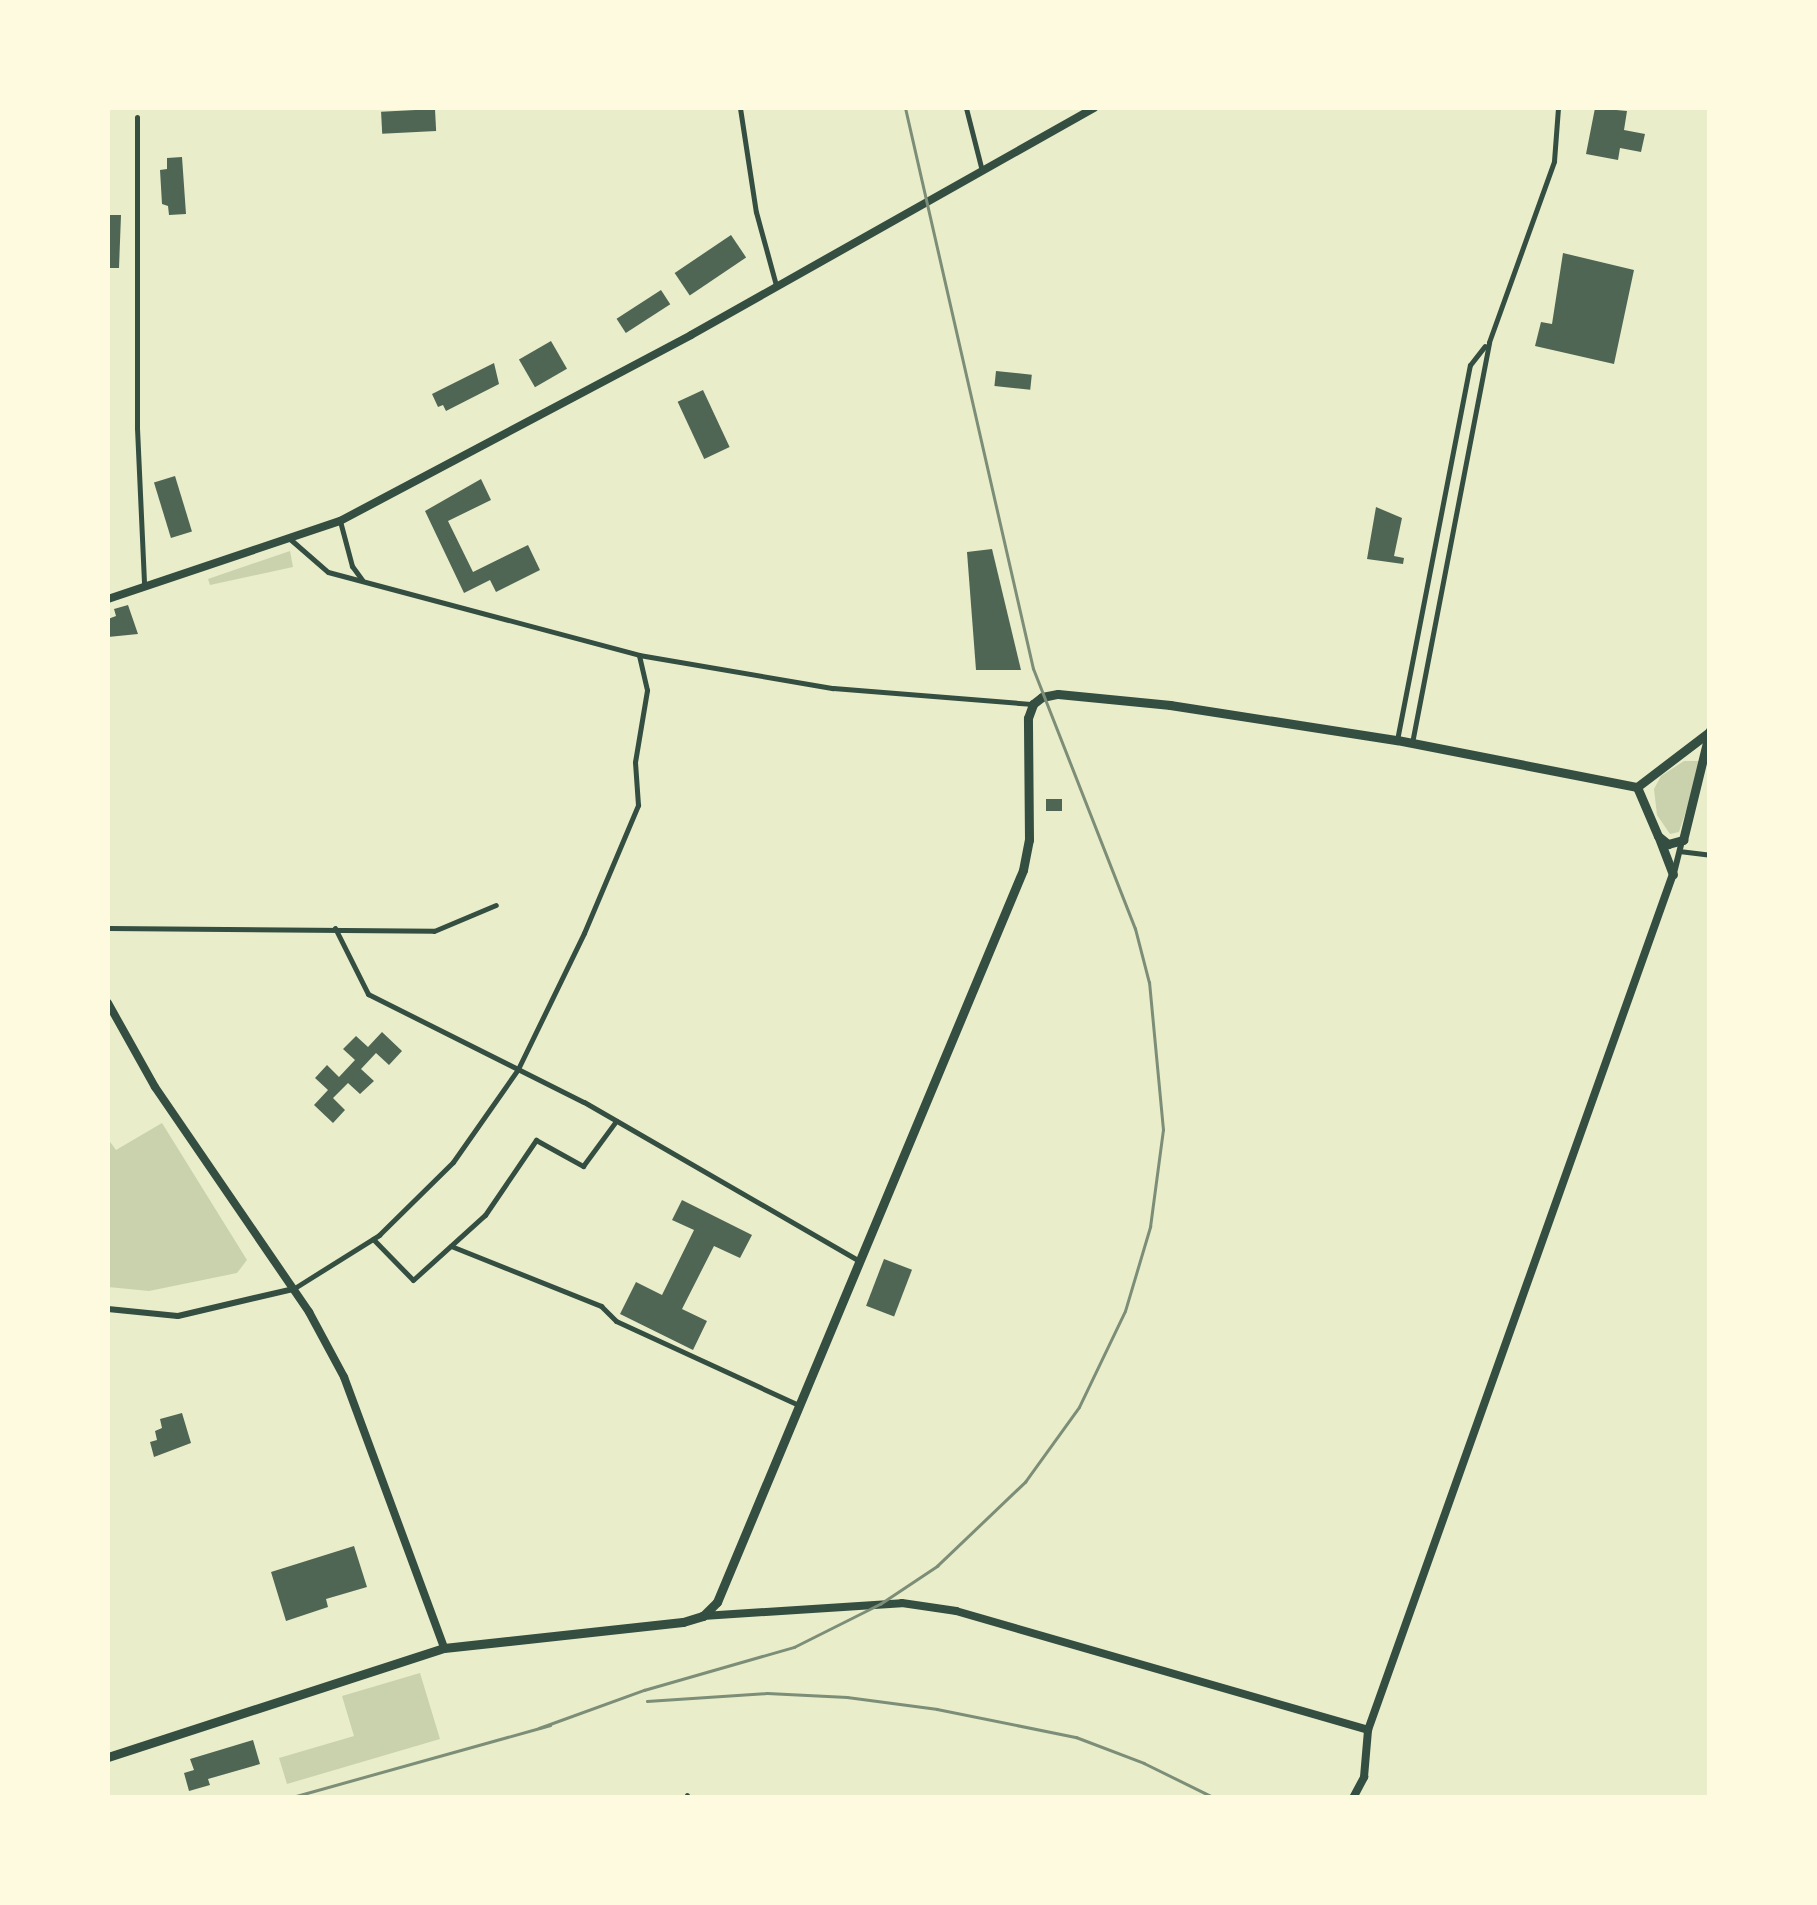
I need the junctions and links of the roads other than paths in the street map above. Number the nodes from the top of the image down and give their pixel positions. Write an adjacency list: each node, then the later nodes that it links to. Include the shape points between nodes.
1 (740, 108): 7 (street, via 756,212)
2 (966, 108): 6 (street)
3 (1094, 108): 6 (main road)
4 (1558, 108): 8 (street, via 1554,161)
5 (137, 118): 12 (street)
6 (981, 168): 7 (main road)
7 (776, 285): 9 (main road)
8 (1489, 342): 17 (street, via 1470,364); 18 (street)
9 (340, 521): 10 (main road); 11 (street, via 352,566)
10 (290, 539): 11 (street, via 328,572); 12 (main road)
11 (364, 582): 14 (street)
12 (144, 588): 13 (main road)
13 (108, 599)
14 (639, 656): 15 (street, via 833,688); 30 (street, via 648,690 635,762 638,804)
15 (1033, 704): 17 (main road, via 1058,694 1170,705); 34 (main road, via 1024,870)
16 (1709, 732): 19 (main road); 20 (main road)
17 (1397, 740): 18 (main road)
18 (1412, 743): 21 (main road)
19 (1681, 754): 20 (main road); 21 (main road)
20 (1705, 762): 23 (main road)
21 (1636, 787): 22 (main road)
22 (1658, 836): 23 (main road); 25 (main road)
23 (1681, 845): 24 (street); 25 (street)
24 (1710, 855)
25 (1673, 874): 40 (main road)
26 (496, 906): 28 (street, via 434,931)
27 (108, 928): 28 (street)
28 (335, 928): 30 (street, via 368,994)
29 (108, 1002): 35 (main road, via 156,1087)
30 (518, 1070): 31 (street); 32 (street, via 453,1162)
31 (616, 1121): 33 (street, via 584,1166 536,1140 485,1215); 34 (street)
32 (373, 1239): 33 (street, via 413,1280); 35 (street)
33 (454, 1247): 37 (street, via 601,1306 616,1320)
34 (860, 1261): 37 (main road)
35 (293, 1289): 36 (street, via 178,1316); 39 (main road, via 344,1377)
36 (108, 1309)
37 (799, 1405): 38 (main road, via 717,1602)
38 (703, 1616): 39 (main road); 40 (main road, via 902,1603 956,1610)
39 (444, 1648): 41 (main road)
40 (1368, 1730): 42 (main road, via 1364,1777)
41 (108, 1757)
42 (1353, 1798)

